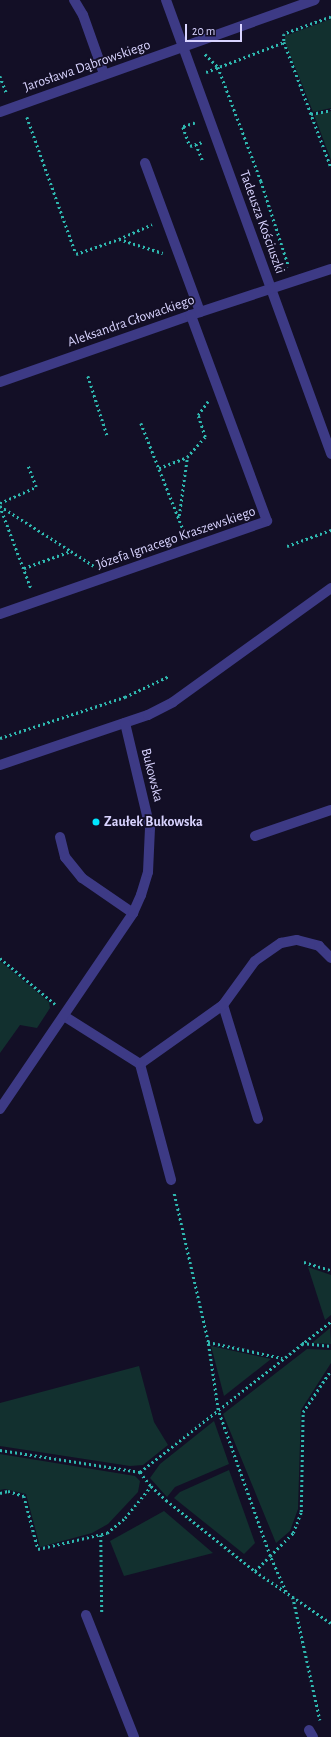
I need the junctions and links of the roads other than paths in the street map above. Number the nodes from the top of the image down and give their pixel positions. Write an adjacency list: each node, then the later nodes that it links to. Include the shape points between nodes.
1 (74, 0): 5 (street, via 83,15)
2 (166, 0): 4 (street, Tadeusza Kościuszki)
3 (315, 0): 4 (street, Jarosława Dąbrowskiego)
4 (184, 47): 5 (street, Jarosława Dąbrowskiego); 9 (street, Tadeusza Kościuszki)
5 (104, 74): 6 (street, Jarosława Dąbrowskiego)
6 (0, 112)
7 (145, 163): 10 (street, via 181,259)
8 (331, 269): 9 (street, Aleksandra Głowackiego)
9 (273, 289): 10 (street, Aleksandra Głowackiego); 12 (street, Tadeusza Kościuszki)
10 (196, 313): 11 (street, Aleksandra Głowackiego); 14 (street, Józefa Ignacego Kraszewskiego, via 267,521)
11 (0, 382)
12 (331, 454)
13 (331, 588): 15 (street, via 173,702)
14 (0, 614)
15 (125, 723): 16 (street); 20 (street, Bukowska, via 144,797 150,850 148,872)
16 (0, 765)
17 (331, 810): 18 (street)
18 (255, 836)
19 (60, 837): 20 (street, via 65,857 82,878)
20 (133, 913): 23 (street, Bukowska)
21 (331, 958): 22 (street, via 319,946 297,940 281,943 255,961)
22 (223, 1005): 24 (street); 26 (street)
23 (64, 1016): 24 (street); 25 (street, Bukowska)
24 (140, 1064): 27 (street)
25 (0, 1109)
26 (258, 1119)
27 (171, 1180)
28 (86, 1615): 29 (street)
29 (134, 1737)

